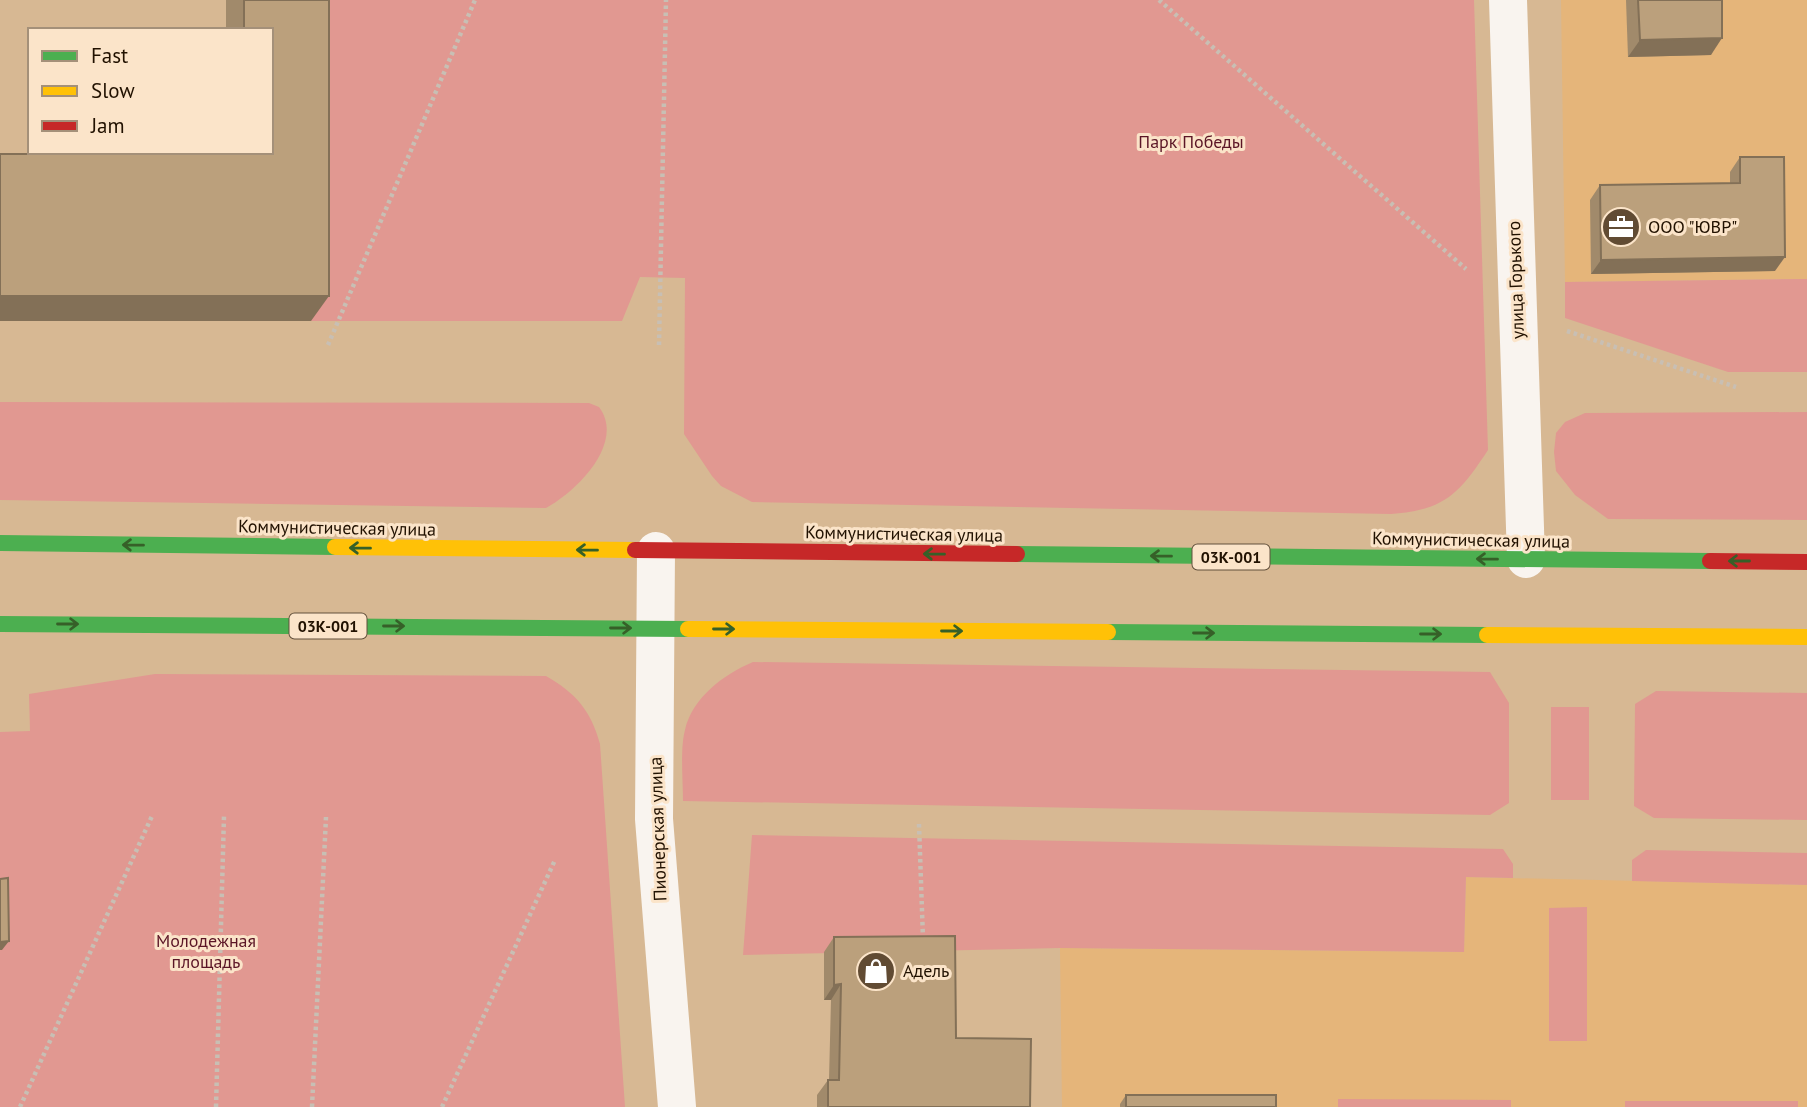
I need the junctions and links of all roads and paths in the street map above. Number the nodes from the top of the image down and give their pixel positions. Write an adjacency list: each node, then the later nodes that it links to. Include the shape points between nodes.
1 (475, 0): 6 (path)
2 (666, 0): 7 (path)
3 (1159, 0): 5 (path)
4 (1508, 0): 5 (street, улица Горького)
5 (1517, 314): 8 (path); 11 (street, улица Горького)
6 (328, 345)
7 (659, 345)
8 (1736, 387)
9 (0, 543): 10 (main road, Коммунистическая улица / 03К-001, one-way to 9)
10 (656, 551): 11 (main road, Коммунистическая улица / 03К-001, one-way to 10); 14 (street, Пионерская улица)
11 (1526, 559): 12 (main road, Коммунистическая улица / 03К-001, one-way to 11)
12 (1807, 562)
13 (0, 624): 14 (main road, 03К-001, one-way to 14)
14 (656, 628): 15 (main road, 03К-001, one-way to 15); 26 (street, Пионерская улица, via 654,819)
15 (1807, 637)
16 (152, 816): 22 (path)
17 (224, 816): 23 (path)
18 (326, 817): 24 (path)
19 (919, 824): 21 (path)
20 (555, 860): 25 (path)
21 (924, 951)
22 (20, 1107)
23 (216, 1107)
24 (312, 1107)
25 (442, 1107)
26 (677, 1107)

